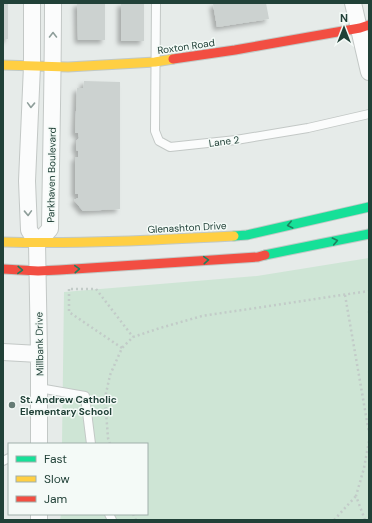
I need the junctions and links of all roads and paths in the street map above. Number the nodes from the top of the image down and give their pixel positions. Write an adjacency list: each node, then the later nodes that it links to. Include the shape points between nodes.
1 (32, 3): 8 (street)
2 (53, 3): 9 (street, Parkhaven Boulevard, one-way to 2)
3 (156, 3): 6 (lane, Lane 2)
4 (353, 3): 5 (street)
5 (364, 26): 6 (street, Roxton Road); 10 (street)
6 (155, 62): 9 (street, Roxton Road); 11 (lane, Lane 2, via 155,131 159,141 170,147 236,140 308,128)
7 (3, 64): 8 (street, Roxton Road)
8 (32, 66): 9 (street, Roxton Road); 15 (street, one-way to 15, via 27,188 29,230)
9 (53, 67): 15 (street, Parkhaven Boulevard, via 50,229)
10 (369, 72)
11 (369, 114)
12 (369, 207): 15 (street, Glenashton Drive, one-way to 15, via 247,235)
13 (369, 234): 17 (street, one-way to 13, via 258,257)
14 (3, 242): 15 (street, Glenashton Drive)
15 (37, 243): 17 (street, Millbank Drive)
16 (3, 269): 17 (street, one-way to 17)
17 (38, 271): 23 (street, Millbank Drive)
18 (369, 291): 19 (path)
19 (345, 295): 20 (path, via 202,316); 25 (path)
20 (133, 337): 21 (path); 21 (path, via 96,289 69,288 69,312)
21 (122, 348): 29 (path, via 110,375 105,398)
22 (3, 352): 23 (street)
23 (39, 354): 24 (street, Millbank Drive)
24 (39, 388): 27 (street, Millbank Drive); 28 (lane, via 85,396)
25 (369, 433)
26 (369, 441): 30 (path)
27 (40, 443)
28 (91, 443)
29 (110, 443)
30 (356, 496): 31 (path); 32 (path)
31 (334, 520)
32 (365, 520)

